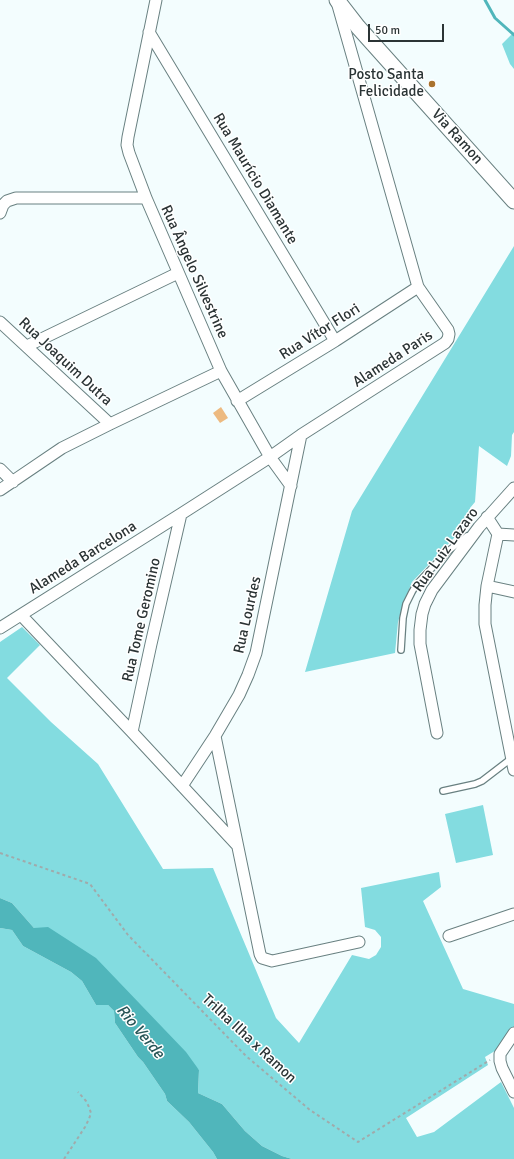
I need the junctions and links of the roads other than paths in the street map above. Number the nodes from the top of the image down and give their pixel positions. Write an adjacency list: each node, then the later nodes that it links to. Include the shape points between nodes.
1 (156, 0): 3 (street)
2 (337, 0): 5 (main road, Via Ramon, via 358,27); 8 (street, Alameda Paris)
3 (149, 32): 4 (street, Rua Ângelo Silvestrine, via 127,145); 10 (street, Rua Maurício Diamante)
4 (146, 198): 6 (street, via 16,198 7,201); 7 (street, Rua Ângelo Silvestrine)
5 (514, 201)
6 (0, 213)
7 (178, 273): 11 (street); 12 (street, Rua Ângelo Silvestrine)
8 (418, 287): 10 (street, Rua Vítor Flori); 15 (street, Alameda Paris, via 448,330 448,339 445,343)
9 (0, 322): 11 (street, Rua Joaquim Dutra)
10 (335, 341): 13 (street, Rua Vítor Flori)
11 (27, 346): 14 (street, Rua Joaquim Dutra)
12 (222, 371): 13 (street, Rua Ângelo Silvestrine); 14 (street)
13 (237, 401): 16 (street, Rua Ângelo Silvestrine)
14 (110, 424): 18 (street, via 62,448)
15 (301, 435): 16 (street, Alameda Paris); 19 (street, Rua Lourdes)
16 (270, 457): 19 (street, Rua Ângelo Silvestrine); 22 (street, Alameda Barcelona)
17 (0, 469): 18 (street)
18 (13, 482): 21 (street)
19 (291, 486): 34 (street, Rua Lourdes, via 256,653 239,695)
20 (514, 488): 23 (street, Rua Luiz Lazaro)
21 (0, 490)
22 (181, 514): 29 (street, Alameda Barcelona); 32 (street, Rua Tome Geromino)
23 (487, 517): 24 (street, Rua Luiz Lazaro); 25 (street)
24 (479, 527): 31 (lane, via 448,552 416,585 406,604); 33 (street, Rua Luiz Lazaro, via 432,590 422,614 420,644)
25 (498, 534): 26 (street); 27 (street)
26 (514, 535)
27 (487, 586): 28 (street); 35 (street, via 485,624)
28 (514, 592)
29 (21, 615): 30 (street, Alameda Barcelona); 32 (street)
30 (0, 628)
31 (401, 650)
32 (132, 732): 37 (street)
33 (437, 733)
34 (215, 736): 37 (street, Rua Lourdes); 39 (street)
35 (512, 758): 36 (street); 38 (lane, via 482,781)
36 (514, 770)
37 (182, 786): 39 (street)
38 (443, 791)
39 (238, 846): 42 (street, via 262,958 272,961)
40 (514, 914): 41 (street)
41 (449, 936)
42 (359, 942)
43 (514, 1033): 44 (street, via 500,1054 502,1068)
44 (514, 1092)

